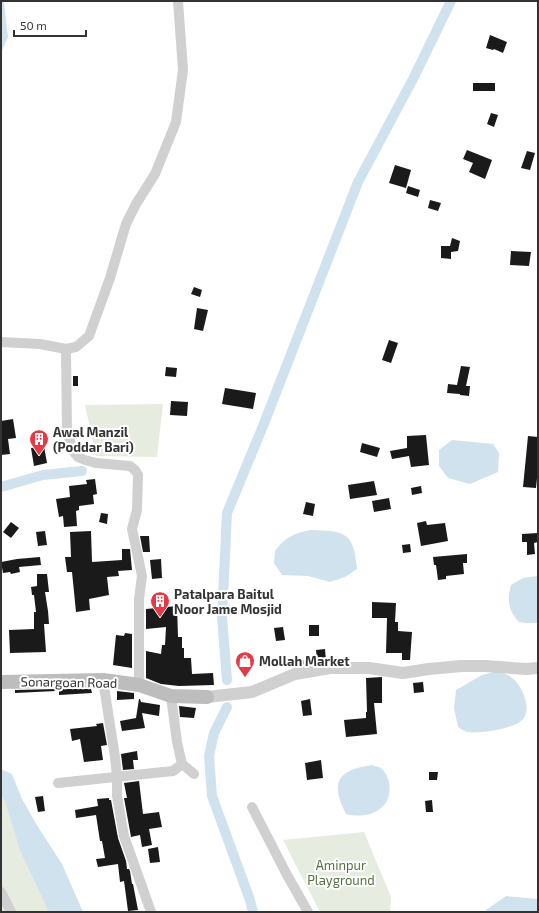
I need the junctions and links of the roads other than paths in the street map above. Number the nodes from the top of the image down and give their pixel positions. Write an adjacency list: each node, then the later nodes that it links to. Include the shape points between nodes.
1 (178, 1): 3 (street, via 183,70 176,122 155,174 126,224 89,336 76,347)
2 (1, 342): 3 (street, via 40,344)
3 (66, 349): 7 (street, via 67,431 73,451 78,457 96,463 130,466 138,475 137,510 132,529 142,576 139,599)
4 (538, 668): 9 (street, via 461,666 403,673 369,668 330,668 295,674 252,692)
5 (103, 680): 6 (main road, Sonargoan Road); 7 (main road, Sonargoan Road); 12 (street)
6 (1, 682)
7 (139, 685): 8 (main road, Sonargoan Road)
8 (171, 696): 9 (main road, Sonargoan Road); 10 (street)
9 (207, 697)
10 (182, 764): 11 (street); 12 (street, via 173,771)
11 (194, 774)
12 (117, 776): 13 (street); 17 (street, via 117,796 124,836)
13 (58, 783)
14 (252, 807): 18 (street)
15 (1, 892): 16 (street)
16 (11, 912)
17 (151, 912)
18 (308, 912)

